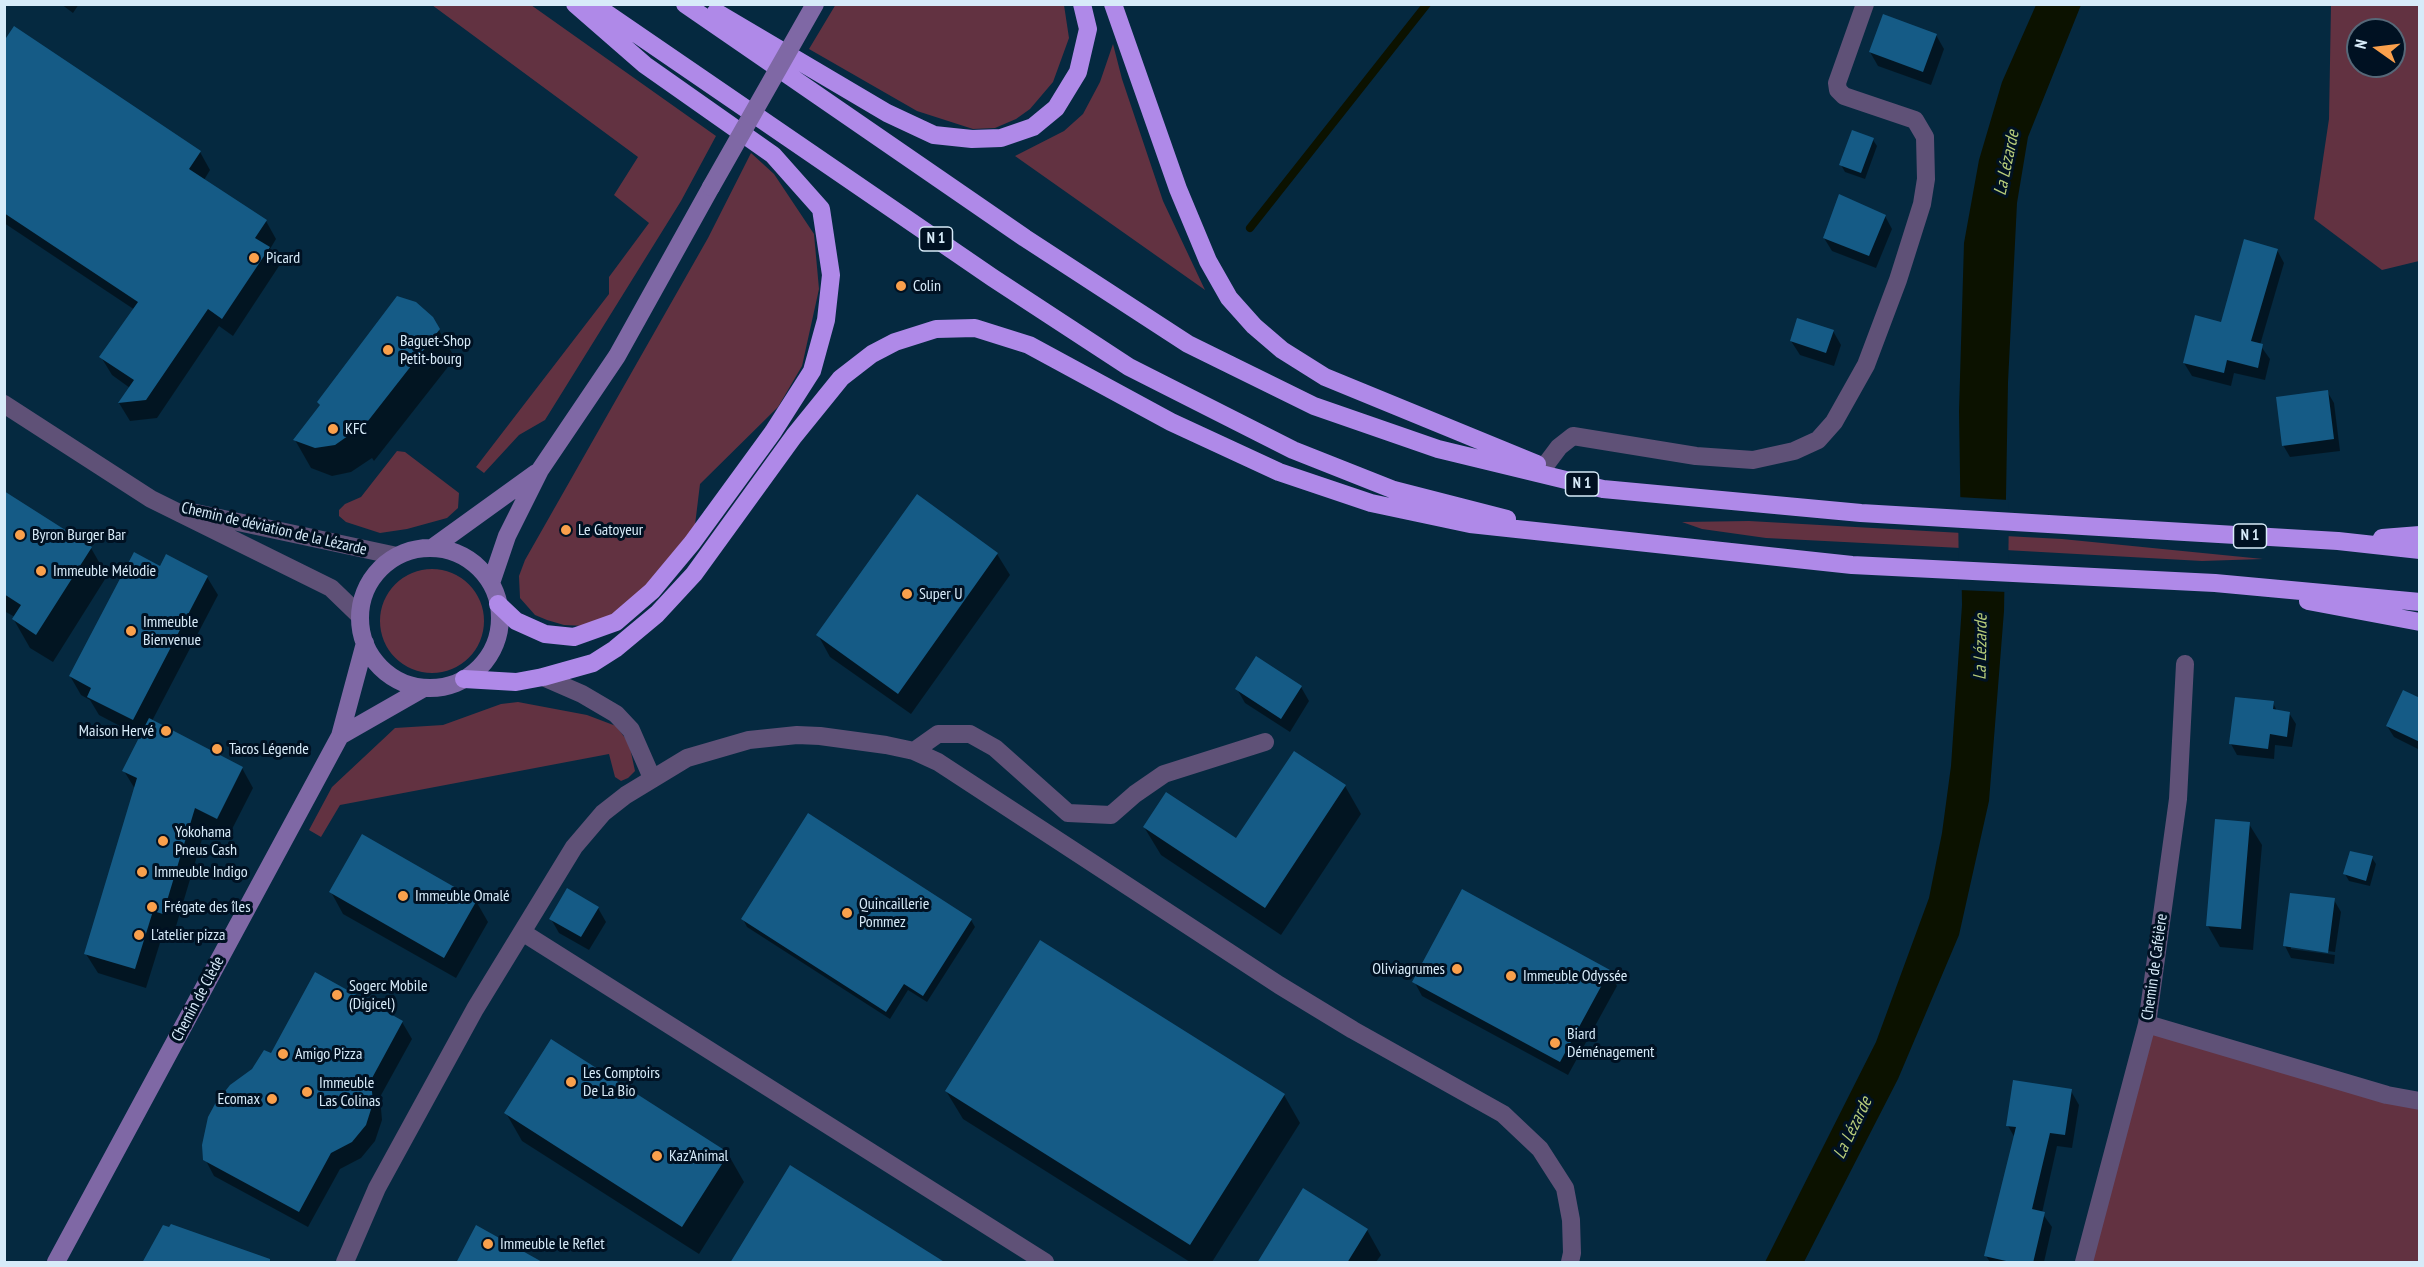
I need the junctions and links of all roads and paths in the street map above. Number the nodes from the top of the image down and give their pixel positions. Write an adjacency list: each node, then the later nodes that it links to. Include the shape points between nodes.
1 (575, 4): 23 (highway, via 645,65 773,155 821,209 831,275 826,320 812,371 773,432 652,591 616,622 574,637 545,634 516,621)
2 (593, 4): 15 (highway, N 1, via 1129,367 1293,450 1394,490)
3 (685, 4): 12 (highway, N 1, via 1025,238 1188,344 1314,406 1438,449)
4 (703, 4): 6 (highway, via 887,113 934,135 972,139 1000,138 1033,127 1056,108 1078,72 1088,29)
5 (815, 4): 11 (main road, bridge, via 617,356)
6 (1082, 4)
7 (1113, 4): 10 (highway, via 1178,189 1208,261 1229,298 1254,326 1282,350 1325,377)
8 (1865, 4): 10 (street, via 1838,90 1844,96 1915,120 1925,137 1926,178 1922,204 1898,280 1866,365 1834,422 1818,440 1794,451 1754,460 1696,456 1573,436)
9 (4, 404): 13 (street, Chemin de déviation de la Lézarde)
10 (1544, 466): 12 (highway)
11 (540, 470): 17 (main road); 20 (main road, via 507,536)
12 (1603, 489): 16 (highway, N 1, via 1861,513)
13 (152, 499): 19 (street, Chemin de déviation de la Lézarde, via 189,512); 24 (street, Chemin de déviation de la Lézarde, via 331,588)
14 (2420, 535): 16 (highway)
15 (1579, 537): 21 (highway, N 1, via 1852,565); 28 (highway, via 1470,524 1371,503 1279,472 1171,422 1029,345 975,328 936,329 895,342 841,378 694,574 657,614 593,663)
16 (2338, 541): 18 (highway, N 1)
17 (432, 548): 19 (main road); 20 (main road, via 455,552 476,564)
18 (2420, 550)
19 (397, 556): 24 (main road, via 368,585)
20 (491, 583): 23 (main road)
21 (2215, 583): 22 (highway, N 1); 25 (highway)
22 (2420, 602)
23 (498, 604): 29 (main road, via 500,626 494,647 482,666)
24 (360, 616): 26 (main road)
25 (2420, 622)
26 (364, 643): 30 (main road, via 388,674); 31 (main road, Chemin de Clède)
27 (2184, 664): 36 (street, Chemin de Caféière, via 2178,799)
28 (543, 677): 29 (highway, via 516,681); 34 (street, via 616,714 631,730)
29 (464, 679): 30 (main road, via 445,687)
30 (423, 688): 31 (main road)
31 (340, 736): 38 (main road, Chemin de Clède)
32 (1265, 742): 33 (street, via 1164,774 1111,815 1068,813 995,748 970,734 938,734)
33 (914, 751): 34 (street, via 820,736 749,740 687,758); 41 (street, via 938,762 1353,1030 1503,1114 1540,1149 1565,1188 1571,1220)
34 (652, 778): 35 (street, via 603,813 574,847)
35 (522, 932): 39 (street, via 377,1188); 40 (street)
36 (2147, 1024): 37 (street, via 2387,1095); 42 (street, Chemin de Caféière)
37 (2420, 1101)
38 (56, 1263)
39 (345, 1263)
40 (1045, 1263)
41 (1570, 1263)
42 (2084, 1263)

